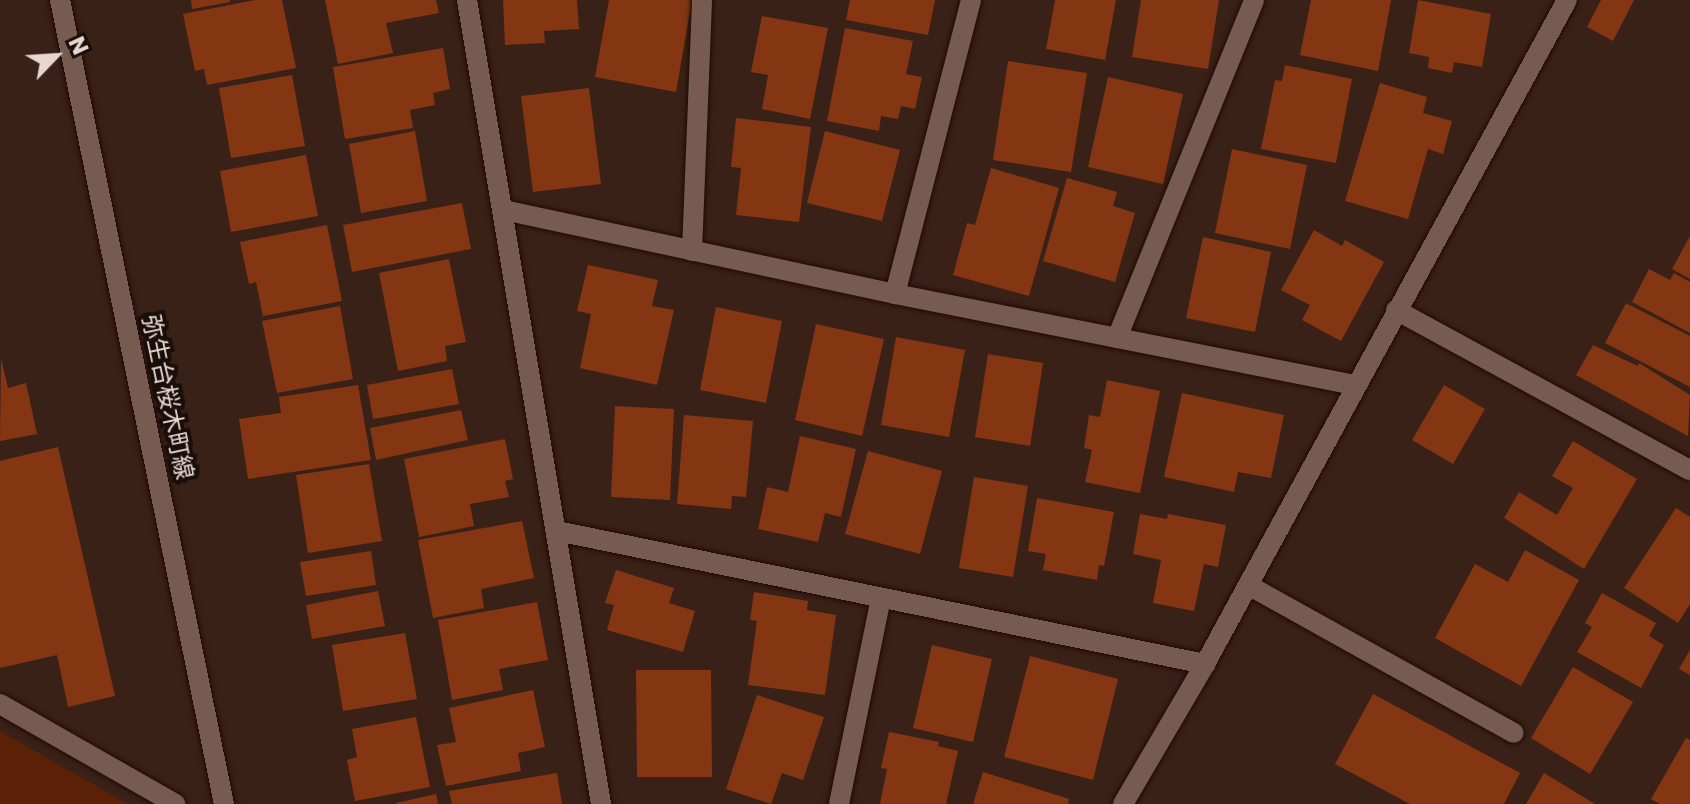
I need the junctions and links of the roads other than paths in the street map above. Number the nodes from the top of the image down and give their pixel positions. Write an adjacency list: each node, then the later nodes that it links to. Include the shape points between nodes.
1 (60, 0): 21 (street, 弥生台桜木町線)
2 (467, 0): 7 (street)
3 (702, 0): 8 (street)
4 (971, 0): 9 (street)
5 (1254, 0): 11 (street)
6 (1567, 0): 10 (street)
7 (504, 210): 8 (street); 14 (street)
8 (692, 251): 9 (street)
9 (895, 294): 11 (street)
10 (1396, 310): 12 (street); 13 (street)
11 (1117, 338): 12 (street)
12 (1354, 385): 15 (street)
13 (1690, 470)
14 (557, 531): 16 (street); 22 (street)
15 (1248, 585): 17 (street); 19 (street)
16 (881, 598): 17 (street); 23 (street)
17 (1205, 664): 24 (street)
18 (0, 704): 20 (street)
19 (1514, 733)
20 (175, 804)
21 (224, 804)
22 (601, 804)
23 (839, 804)
24 (1123, 804)

